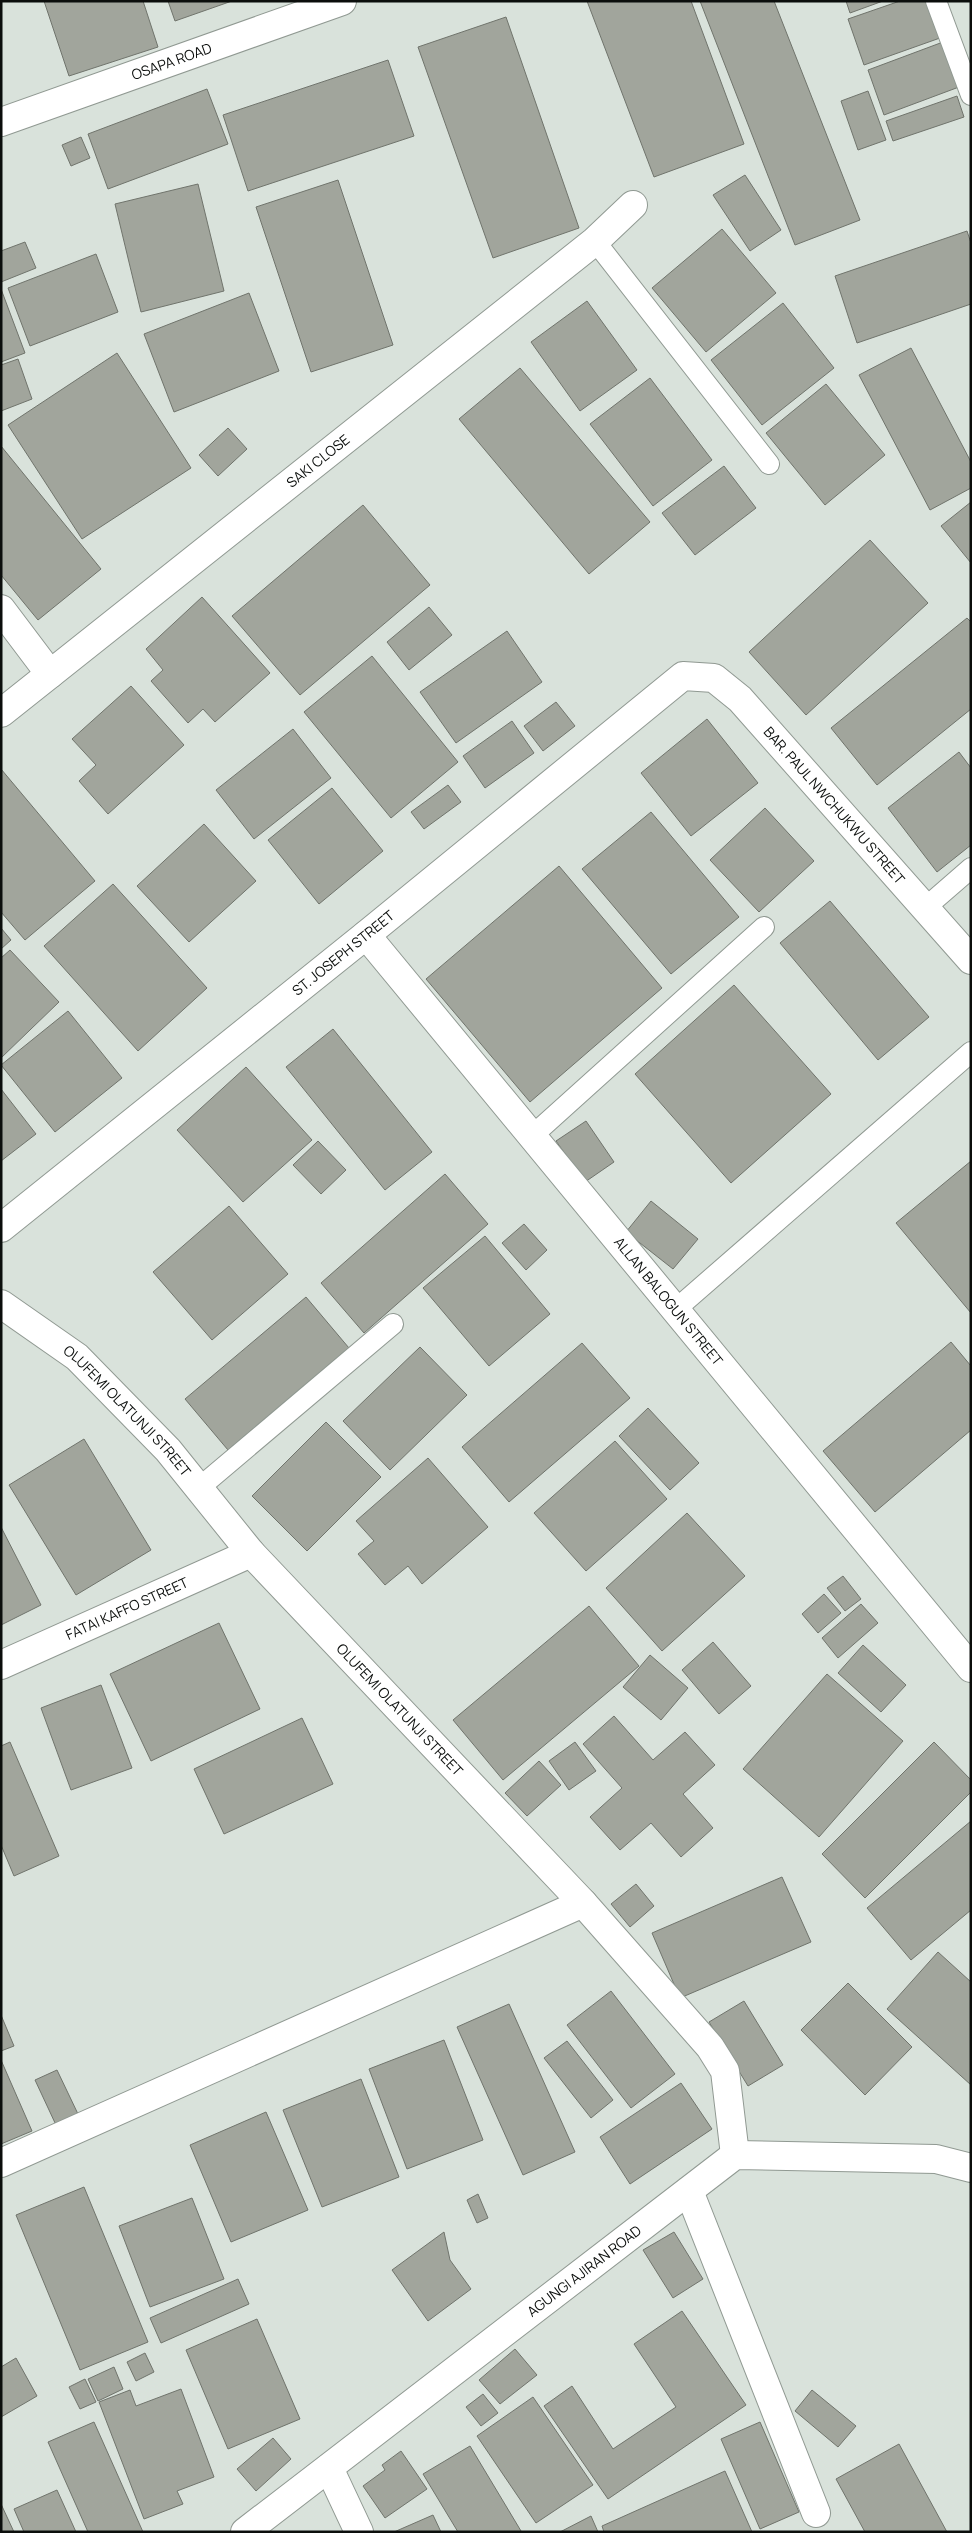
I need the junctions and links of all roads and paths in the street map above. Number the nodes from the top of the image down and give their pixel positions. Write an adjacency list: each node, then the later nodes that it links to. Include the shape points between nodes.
1 (342, 1): 4 (street, OSAPA ROAD)
2 (936, 1): 3 (lane)
3 (971, 95)
4 (1, 122)
5 (633, 205): 6 (street, SAKI CLOSE)
6 (595, 240): 7 (lane); 9 (street, SAKI CLOSE)
7 (769, 464)
8 (1, 609): 9 (street)
9 (50, 674): 11 (street, SAKI CLOSE)
10 (683, 676): 13 (street, BAR. PAUL NWCHUKWU STREET, via 714,678 740,699); 15 (street, ST. JOSEPH STREET)
11 (1, 713)
12 (971, 868): 13 (lane)
13 (925, 908): 16 (street, BAR. PAUL NWCHUKWU STREET)
14 (764, 926): 18 (lane)
15 (366, 935): 18 (street, ALLAN BALOGUN STREET); 19 (street, ST. JOSEPH STREET)
16 (971, 960)
17 (971, 1052): 21 (lane)
18 (532, 1136): 21 (street, ALLAN BALOGUN STREET)
19 (1, 1228)
20 (1, 1304): 23 (street, OLUFEMI OLATUNJI STREET, via 77,1357 168,1450)
21 (675, 1310): 26 (street, ALLAN BALOGUN STREET)
22 (393, 1324): 23 (lane)
23 (199, 1488): 24 (street, OLUFEMI OLATUNJI STREET)
24 (251, 1553): 25 (street, FATAI KAFFO STREET); 27 (street, OLUFEMI OLATUNJI STREET)
25 (1, 1665)
26 (971, 1668)
27 (583, 1903): 28 (street, OLUFEMI OLATUNJI STREET, via 710,2047 725,2071); 29 (street)
28 (735, 2155): 30 (street, via 936,2160); 31 (street, AGUNGI AJIRAN ROAD)
29 (1, 2163)
30 (971, 2168)
31 (689, 2191): 32 (street, AGUNGI AJIRAN ROAD); 33 (street)
32 (329, 2468): 34 (street, AGUNGI AJIRAN ROAD); 35 (street)
33 (816, 2513)
34 (245, 2532)
35 (359, 2532)

